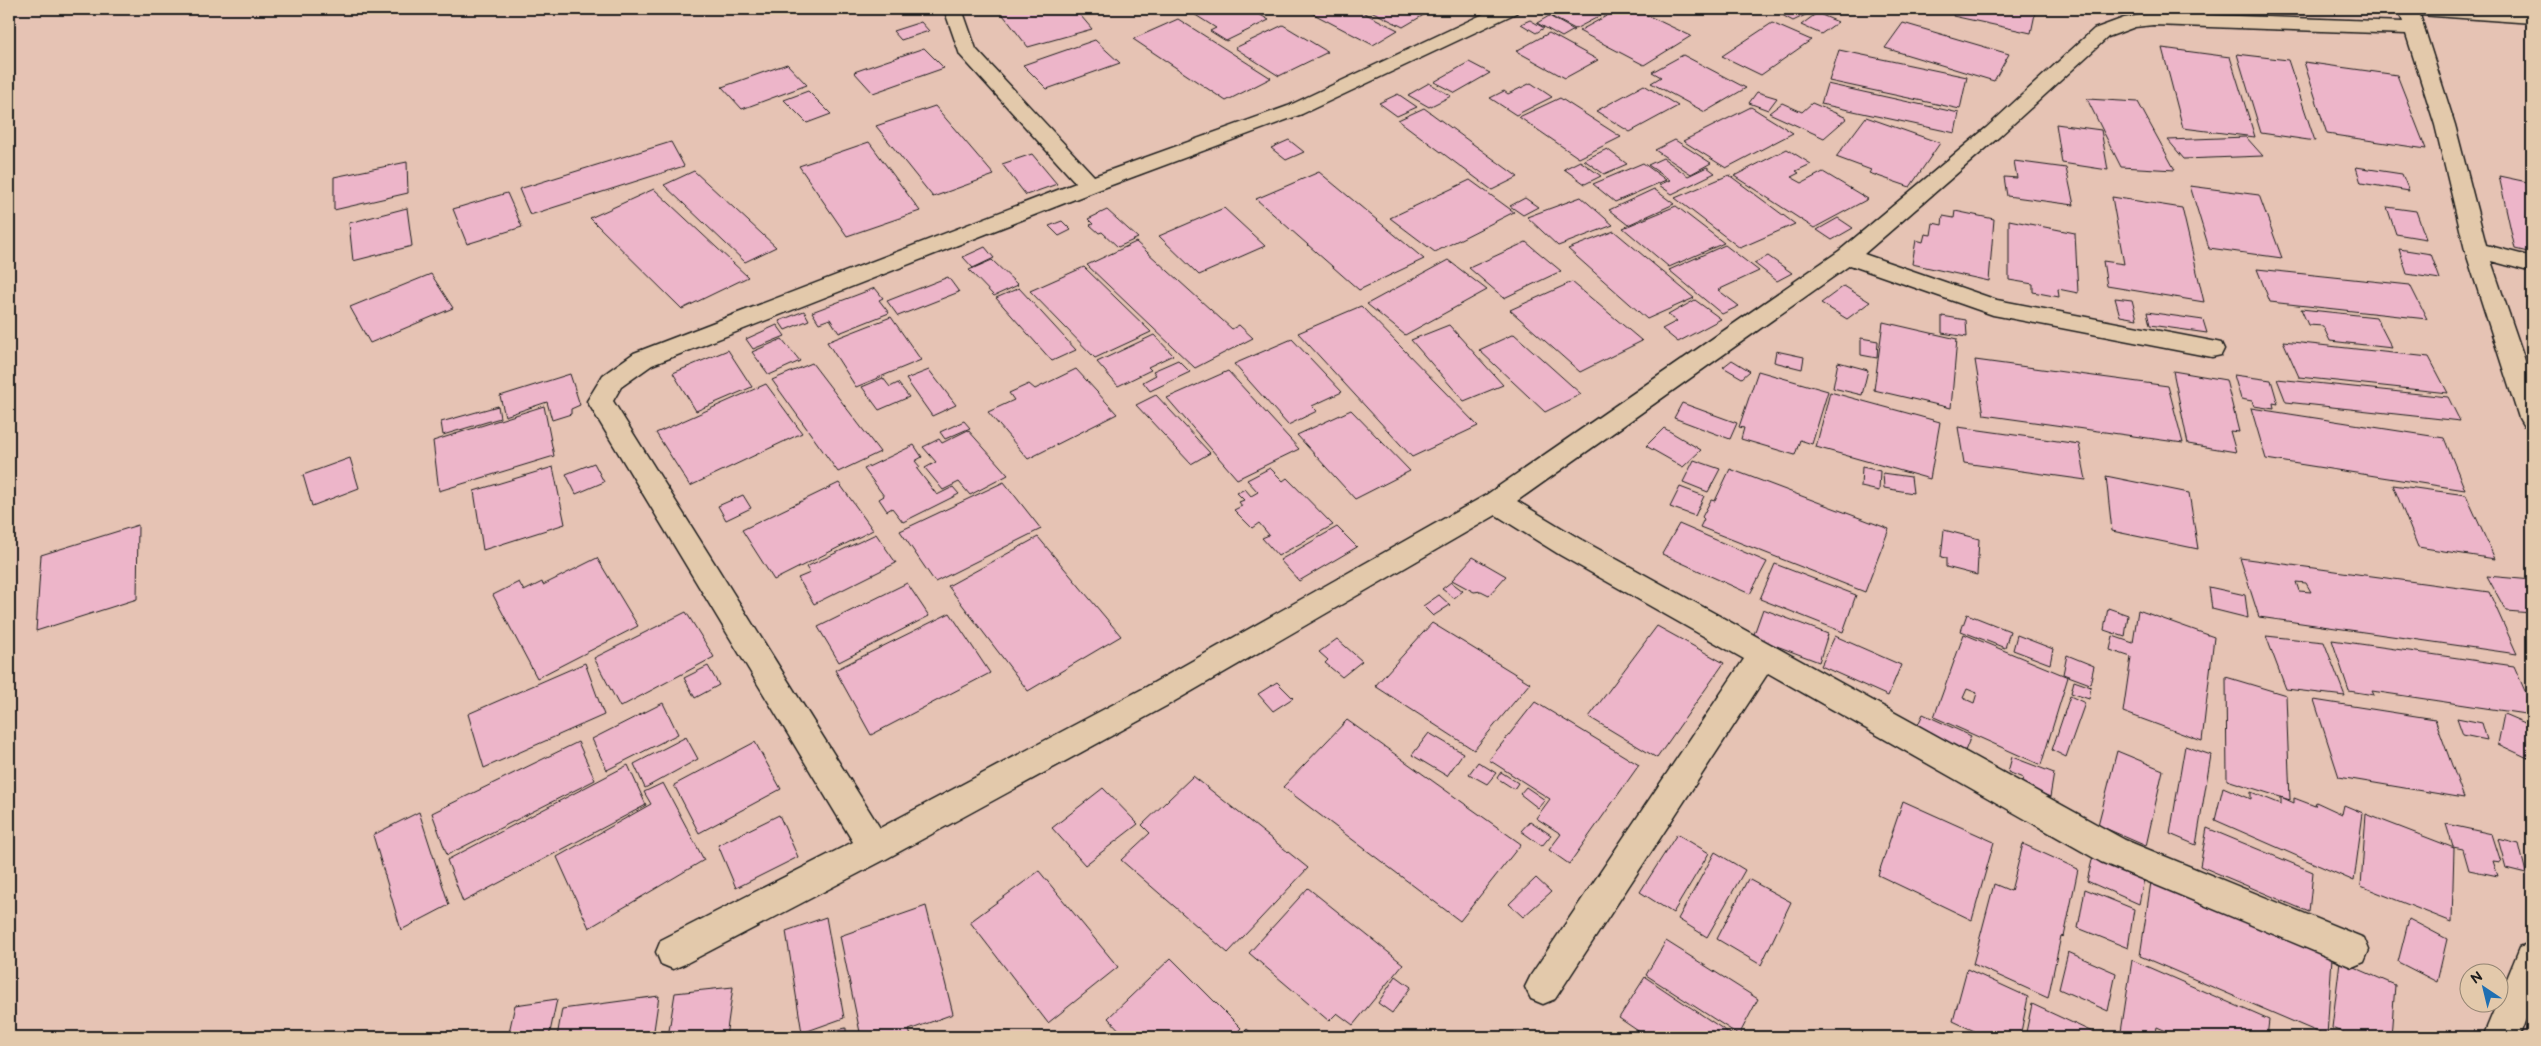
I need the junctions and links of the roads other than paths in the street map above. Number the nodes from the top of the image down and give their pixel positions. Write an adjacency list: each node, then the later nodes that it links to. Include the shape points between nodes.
1 (953, 9): 5 (street, via 967,51)
2 (1509, 9): 5 (street, via 1295,110)
3 (2414, 15): 4 (street); 6 (street); 7 (street, via 2154,19 2101,33 1993,132)
4 (2532, 18)
5 (1090, 185): 13 (street, via 643,359 612,381 600,400)
6 (2476, 250): 8 (street); 10 (street)
7 (1847, 256): 9 (street, via 1993,307); 11 (street)
8 (2532, 264)
9 (2212, 349)
10 (2532, 418)
11 (1496, 502): 12 (street, via 1570,547); 13 (street, via 1157,696)
12 (1764, 654): 14 (street, via 2113,850); 17 (street)
13 (874, 848): 15 (street)
14 (2352, 950)
15 (673, 952)
16 (2532, 959): 18 (street)
17 (1543, 988)
18 (2501, 1037)

